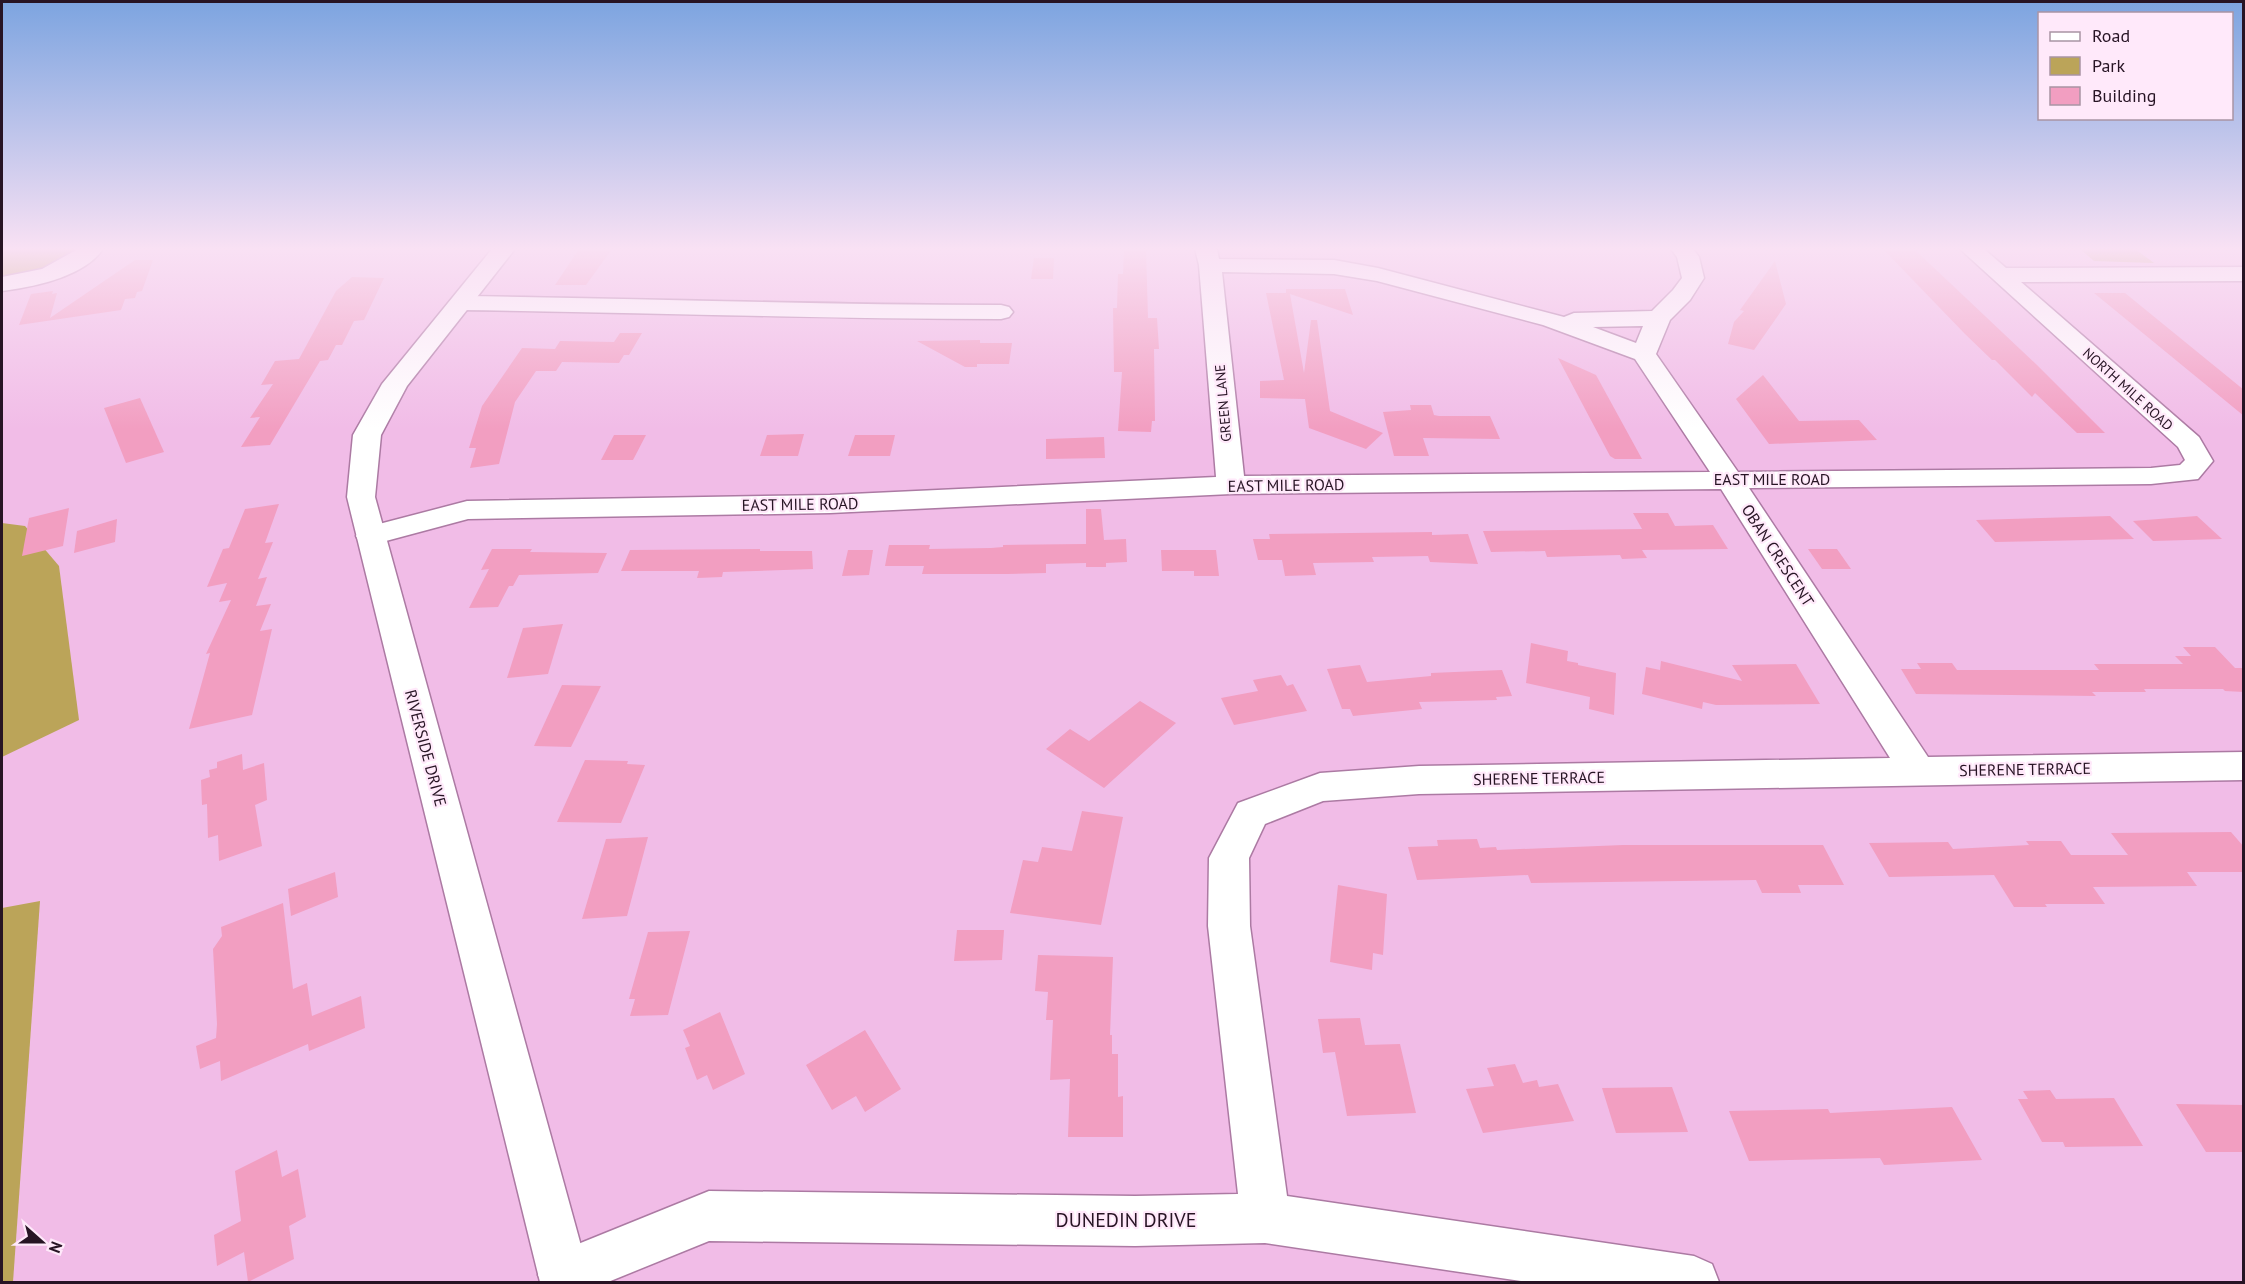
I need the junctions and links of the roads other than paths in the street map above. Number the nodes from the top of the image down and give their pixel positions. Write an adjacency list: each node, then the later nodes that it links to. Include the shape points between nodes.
1 (456, 309): 14 (street, RIVERSIDE DRIVE, via 395,384 367,435 361,497)
2 (771, 309): 7 (street)
3 (1213, 309): 13 (street, GREEN LANE)
4 (1509, 309): 9 (street)
5 (1667, 309): 8 (street)
6 (2038, 309): 11 (street, NORTH MILE ROAD, via 2189,443)
7 (1001, 312)
8 (1659, 316): 9 (street, via 1633,320); 10 (street)
9 (1551, 320): 10 (street)
10 (1644, 354): 12 (street, OBAN CRESCENT)
11 (2199, 461): 12 (street, EAST MILE ROAD, via 2188,473 2151,476)
12 (1729, 479): 13 (street, EAST MILE ROAD); 16 (street, OBAN CRESCENT)
13 (1230, 485): 14 (street, EAST MILE ROAD, via 830,504 467,510)
14 (371, 536): 18 (street, RIVERSIDE DRIVE)
15 (2244, 766): 16 (street, SHERENE TERRACE)
16 (1917, 770): 17 (street, SHERENE TERRACE, via 1419,780 1320,787 1251,814 1229,858 1229,926)
17 (1264, 1218): 18 (street, DUNEDIN DRIVE, via 1135,1221 709,1216); 19 (street, DUNEDIN DRIVE)
18 (565, 1279)
19 (1694, 1282)

